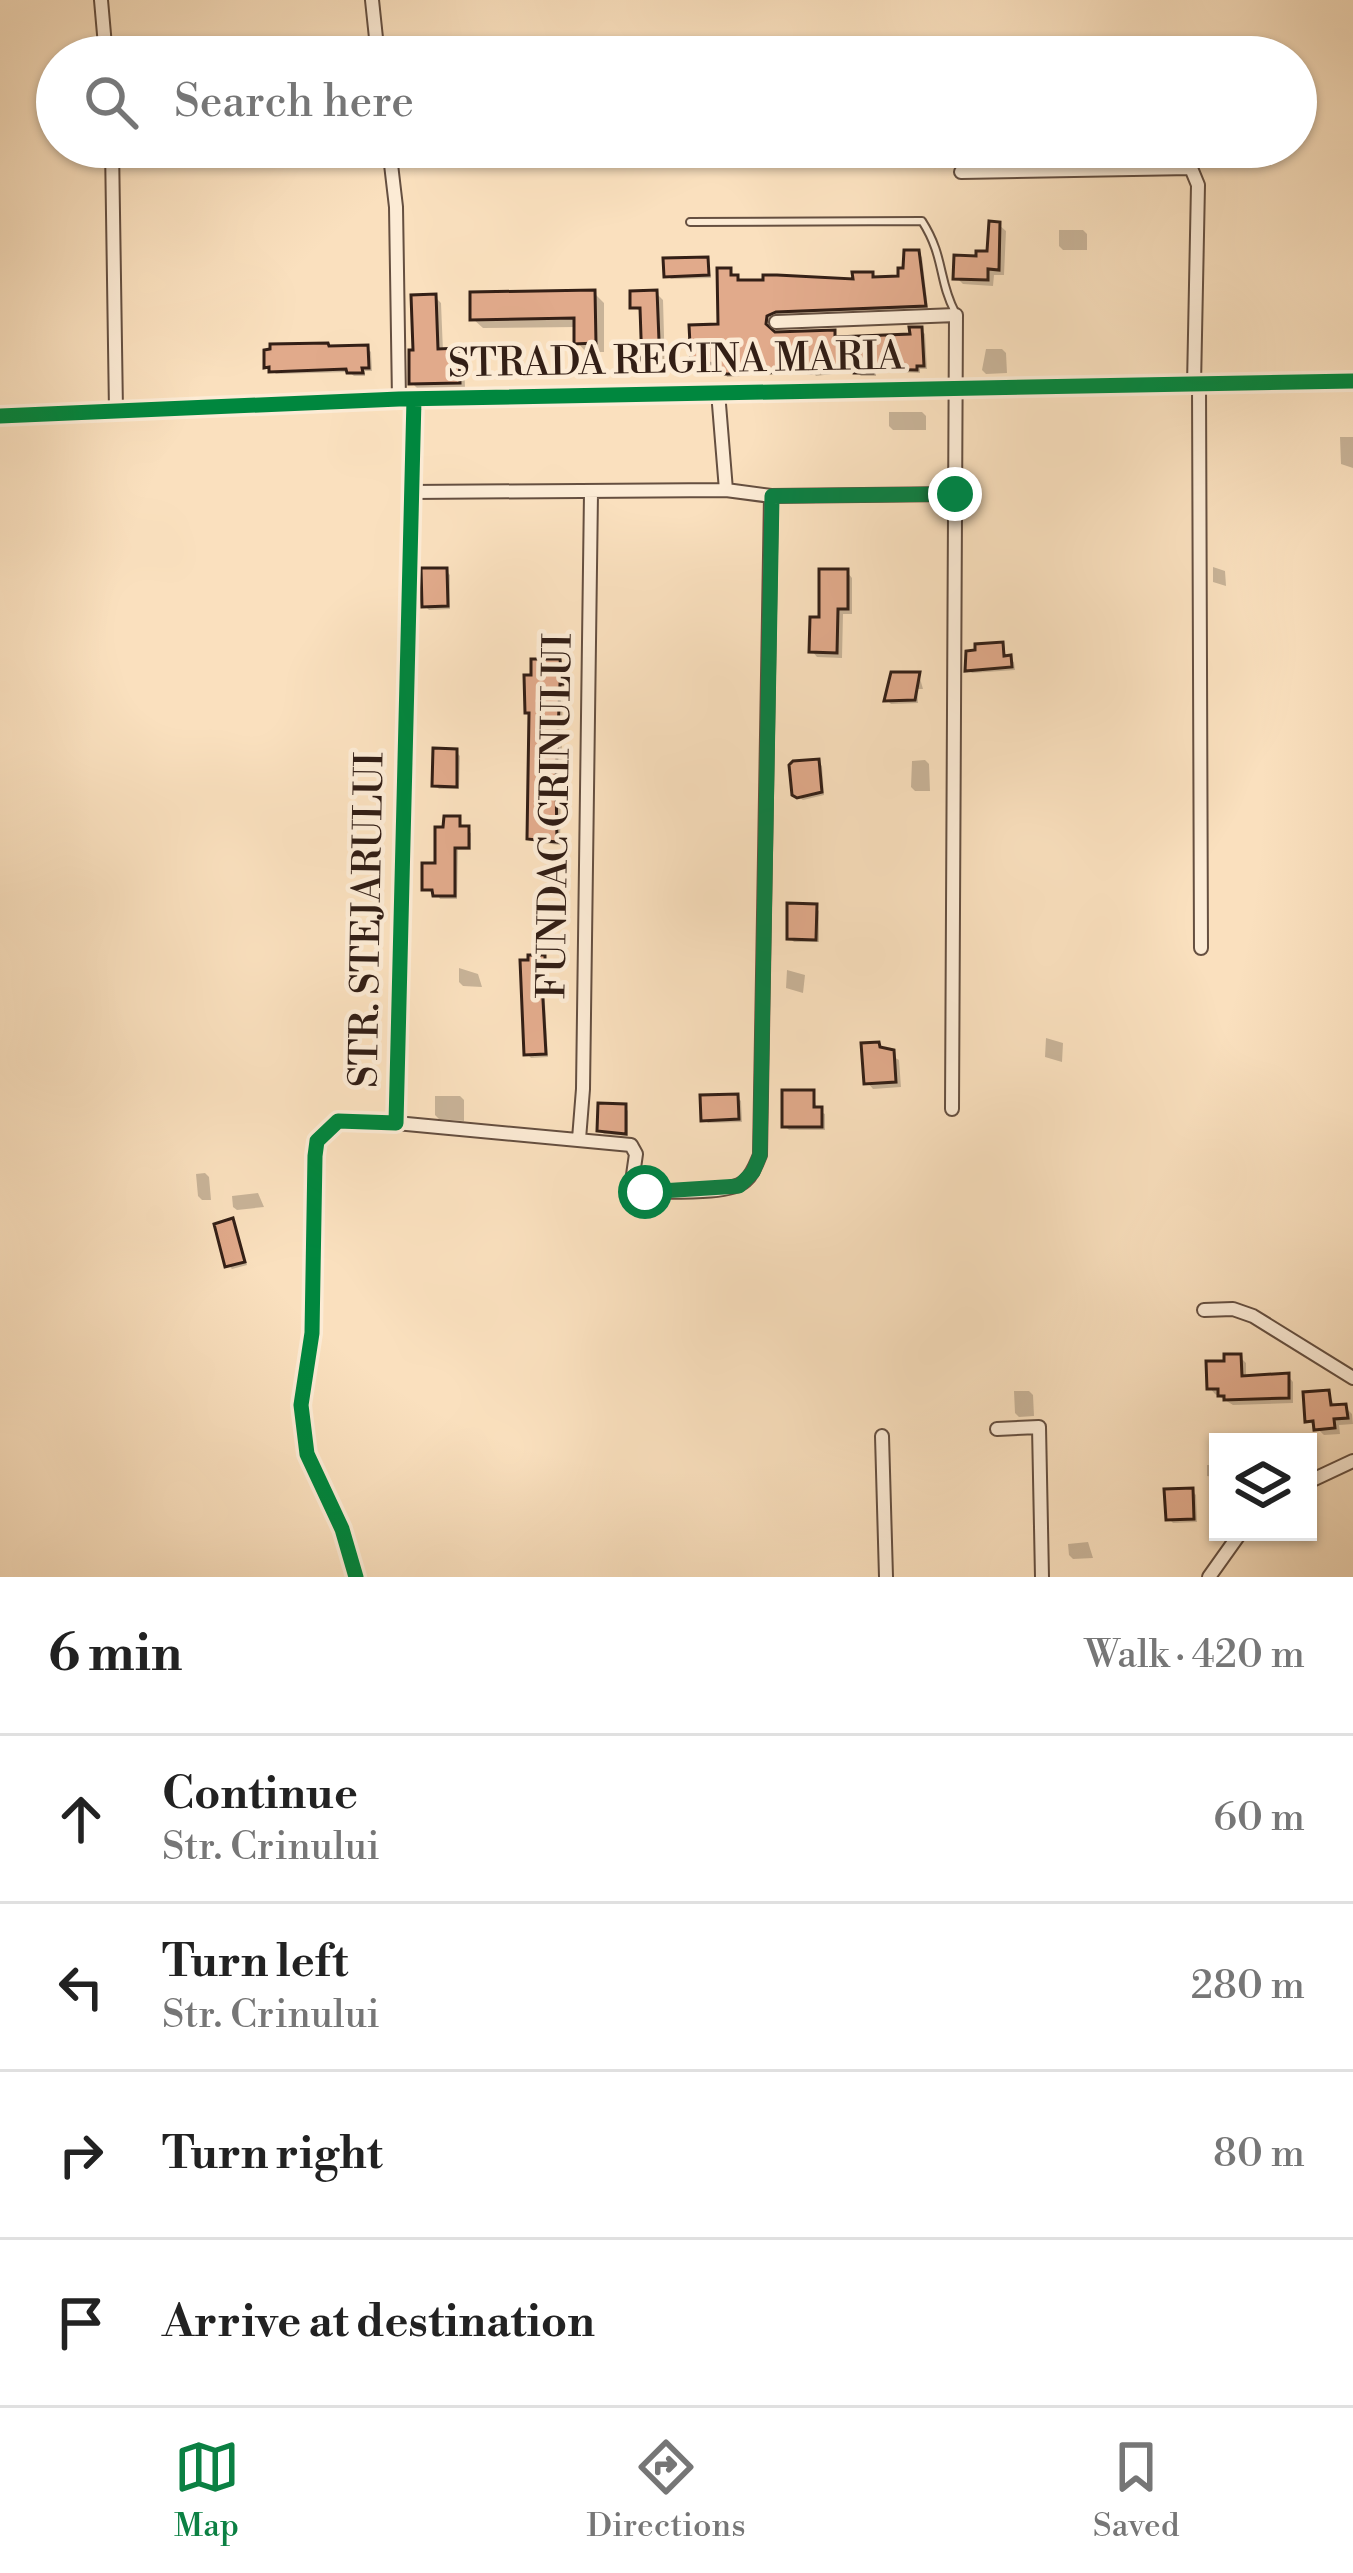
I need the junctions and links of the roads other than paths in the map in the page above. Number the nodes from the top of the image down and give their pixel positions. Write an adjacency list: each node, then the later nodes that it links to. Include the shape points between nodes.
1 (101, 0): 3 (street)
2 (372, 0): 4 (street)
3 (104, 36)
4 (376, 36)
5 (112, 168): 16 (street)
6 (391, 168): 15 (street, STR. STEJARULUI)
7 (961, 172): 12 (street, via 1190,168 1198,185)
8 (690, 222): 9 (lane, via 922,221 937,244)
9 (956, 315): 10 (street); 13 (street)
10 (776, 322)
11 (1353, 381): 12 (street, STRADA REGINA MARIA)
12 (1197, 385): 13 (street, STRADA REGINA MARIA); 23 (street)
13 (957, 389): 14 (street, STRADA REGINA MARIA); 21 (street)
14 (718, 392): 15 (street, STRADA REGINA MARIA); 18 (street)
15 (406, 399): 16 (street, STRADA REGINA MARIA); 19 (street, STR. STEJARULUI)
16 (116, 411): 17 (street, STRADA REGINA MARIA)
17 (0, 416)
18 (726, 490): 20 (street); 22 (street)
19 (410, 493): 20 (street); 25 (street, STR. STEJARULUI)
20 (591, 494): 26 (street, FUNDAC CRINULUI)
21 (955, 494): 22 (street); 24 (street)
22 (772, 496): 26 (street, via 760,1155 739,1186 645,1192 632,1182 631,1145)
23 (1201, 948)
24 (952, 1109)
25 (397, 1124): 26 (street); 34 (street, STR. STEJARULUI, via 338,1120 317,1142 313,1174 312,1333 301,1405 307,1454)
26 (578, 1139)
27 (1204, 1310): 28 (street, via 1253,1316)
28 (1353, 1378)
29 (997, 1429): 36 (street, via 1039,1427)
30 (882, 1436): 35 (street)
31 (1353, 1461): 32 (street)
32 (1317, 1478)
33 (1235, 1541): 37 (street)
34 (356, 1577)
35 (886, 1577)
36 (1042, 1577)
37 (1209, 1577)

